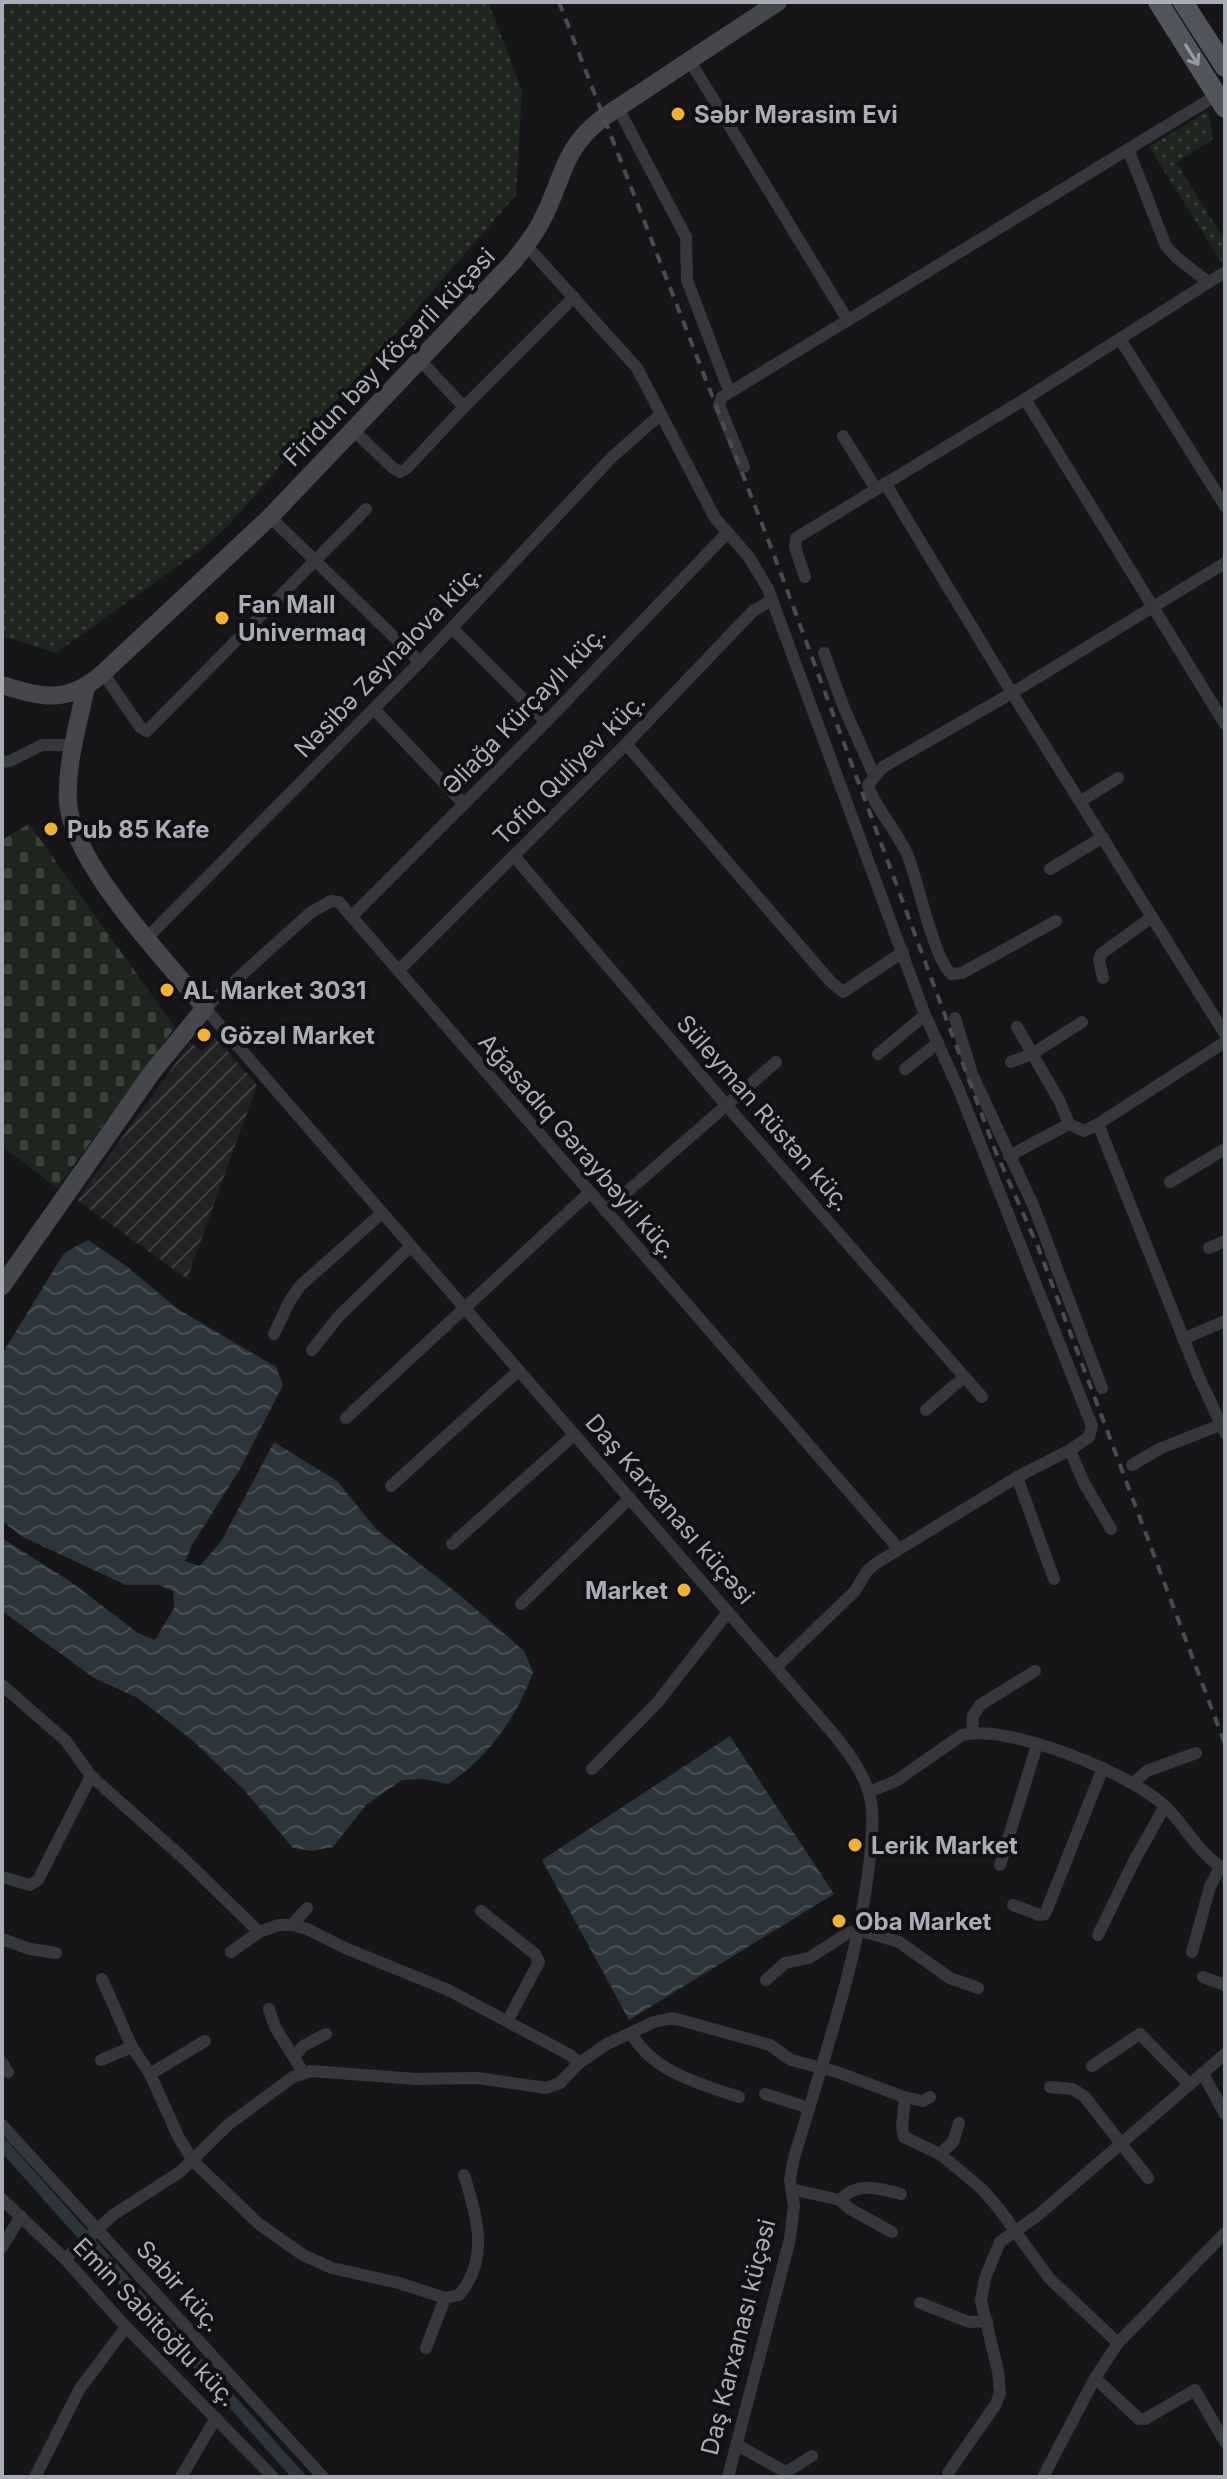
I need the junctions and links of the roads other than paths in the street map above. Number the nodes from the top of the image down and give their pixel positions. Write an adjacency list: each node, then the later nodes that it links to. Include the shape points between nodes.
1 (778, 2): 4 (street, Firidun bəy Köçərli küçəsi)
2 (1158, 2): 6 (main road, one-way to 6)
3 (1183, 2): 5 (main road)
4 (690, 61): 7 (street, Firidun bəy Köçərli küçəsi); 13 (street)
5 (1225, 67)
6 (1221, 101): 8 (street)
7 (618, 108): 9 (street, Firidun bəy Köçərli küçəsi, via 580,137); 16 (street, via 686,237 687,280)
8 (1128, 149): 11 (street, via 1166,246); 13 (street)
9 (526, 245): 12 (street); 15 (street, Firidun bəy Köçərli küçəsi)
10 (1225, 272): 11 (street)
11 (1208, 282): 14 (street)
12 (574, 297): 18 (street); 19 (street, via 629,357)
13 (847, 319): 16 (street)
14 (1120, 339): 17 (street); 24 (street)
15 (419, 359): 18 (street); 20 (street, Firidun bəy Köçərli küçəsi)
16 (729, 391): 22 (street, via 719,405)
17 (1025, 399): 23 (street); 32 (street)
18 (464, 407): 20 (street, via 400,472)
19 (661, 414): 27 (street); 33 (street, Nəsibə Zeynalova küç., via 612,457)
20 (353, 430): 26 (street, Firidun bəy Köçərli küçəsi)
21 (843, 436): 23 (street)
22 (744, 467)
23 (880, 486): 30 (street, via 796,538); 39 (street)
24 (1225, 506)
25 (366, 509): 28 (street)
26 (270, 517): 28 (street); 36 (street, Firidun bəy Köçərli küçəsi)
27 (726, 534): 31 (street, via 758,569); 41 (street, Əliağa Kürçaylı küç.)
28 (316, 562): 35 (street); 36 (street, via 147,731)
29 (1225, 563): 32 (street)
30 (805, 577)
31 (772, 600): 43 (street, Tofiq Quliyev küç., via 753,611); 57 (street)
32 (1151, 607): 39 (street); 42 (street)
33 (452, 628): 35 (street, Nəsibə Zeynalova küç.); 41 (street)
34 (824, 653): 46 (street)
35 (420, 662): 40 (street, Nəsibə Zeynalova küç.)
36 (103, 673): 38 (street, Firidun bəy Köçərli küçəsi)
37 (2, 685): 38 (street, Firidun bəy Köçərli küçəsi, via 47,696)
38 (86, 687): 44 (street, Daş Karxanası küçəsi)
39 (1012, 693): 46 (street); 48 (street)
40 (374, 709): 49 (street); 56 (street, Nəsibə Zeynalova küç.)
41 (546, 722): 49 (street, Əliağa Kürçaylı küç.)
42 (1225, 724)
43 (626, 744): 51 (street, Tofiq Quliyev küç.); 57 (street, via 843,992)
44 (73, 745): 45 (street, via 42,745); 56 (street, Daş Karxanası küçəsi, via 68,803 76,837)
45 (5, 763)
46 (874, 775): 55 (street, via 870,792 908,857 951,974 962,973)
47 (1118, 778): 48 (street)
48 (1081, 801): 50 (street)
49 (464, 804): 53 (street, Əliağa Kürçaylı küç.)
50 (1103, 837): 52 (street); 54 (street)
51 (514, 856): 58 (street, Tofiq Quliyev küç.); 73 (street, Süleyman Rüstən küç.)
52 (1050, 869)
53 (352, 916): 58 (street, Ağasadıq Gəraybəyli küç.); 60 (street, via 339,902 321,905)
54 (1152, 917): 59 (street, via 1101,954); 65 (street)
55 (1056, 921)
56 (147, 938): 60 (street, Daş Karxanası küçəsi)
57 (903, 952): 61 (street)
58 (399, 970): 79 (street, Ağasadıq Gəraybəyli küç.)
59 (1103, 978)
60 (205, 1008): 81 (street, Daş Karxanası küçəsi); 85 (street, via 153,1071)
61 (925, 1015): 67 (street); 68 (street)
62 (955, 1018): 77 (street, via 972,1074)
63 (1082, 1022): 69 (street)
64 (1017, 1027): 69 (street)
65 (1225, 1034)
66 (1225, 1042): 75 (street)
67 (938, 1043): 72 (street); 99 (street, via 1092,1426 1089,1437)
68 (878, 1054)
69 (1032, 1054): 71 (street); 74 (street)
70 (776, 1062): 73 (street)
71 (1011, 1062)
72 (905, 1069)
73 (727, 1106): 80 (street); 92 (street, Süleyman Rüstən küç.)
74 (1069, 1124): 75 (street, via 1084,1131); 77 (street)
75 (1098, 1124): 89 (street)
76 (1225, 1149): 78 (street)
77 (1009, 1156): 93 (street, via 1046,1237)
78 (1170, 1182)
79 (589, 1193): 80 (street, Ağasadıq Gəraybəyli küç.); 86 (street)
80 (605, 1211): 106 (street, Ağasadıq Gəraybəyli küç.)
81 (382, 1213): 83 (street, Daş Karxanası küçəsi); 88 (street, via 300,1286)
82 (1225, 1241): 84 (street)
83 (410, 1247): 86 (street, Daş Karxanası küçəsi); 90 (street)
84 (1209, 1248)
85 (2, 1286)
86 (464, 1309): 91 (street, Daş Karxanası küçəsi); 96 (street)
87 (1225, 1321): 89 (street)
88 (274, 1334)
89 (1183, 1339): 97 (street)
90 (312, 1350)
91 (518, 1371): 98 (street, Daş Karxanası küçəsi); 102 (street)
92 (964, 1377): 94 (street, Süleyman Rüstən küç.); 95 (street)
93 (1102, 1388)
94 (982, 1397)
95 (926, 1410)
96 (346, 1418)
97 (1223, 1429): 100 (street, via 1159,1449)
98 (574, 1435): 103 (street, Daş Karxanası küçəsi); 105 (street)
99 (1070, 1450): 101 (street); 104 (street)
100 (1132, 1465)
101 (1017, 1477): 106 (street); 107 (street)
102 (391, 1486)
103 (630, 1498): 108 (street); 109 (street, Daş Karxanası küçəsi)
104 (1111, 1529)
105 (452, 1544)
106 (898, 1548): 110 (street, via 867,1571 855,1591)
107 (1054, 1579)
108 (521, 1604)
109 (728, 1612): 110 (street, Daş Karxanası küçəsi); 117 (street, via 657,1703)
110 (776, 1667): 120 (street, Daş Karxanası küçəsi, via 853,1759)
111 (1035, 1671): 113 (street, via 980,1705)
112 (2, 1685): 118 (street, via 66,1741)
113 (972, 1733): 114 (street); 120 (street)
114 (1037, 1745): 116 (street); 122 (street)
115 (1196, 1753): 119 (street, via 1147,1771)
116 (1103, 1768): 119 (street); 125 (street, via 1045,1914)
117 (592, 1769)
118 (91, 1776): 124 (street, via 38,1880 30,1885); 130 (street)
119 (1133, 1783): 121 (street)
120 (869, 1792): 129 (street, Daş Karxanası küçəsi, via 872,1842)
121 (1165, 1806): 123 (street); 131 (street)
122 (1000, 1865)
123 (1222, 1868): 134 (street, via 1210,1887)
124 (2, 1877)
125 (1013, 1905)
126 (307, 1908): 128 (street)
127 (481, 1911): 142 (street, via 539,1962)
128 (292, 1925): 130 (street); 142 (street)
129 (859, 1930): 138 (street, via 809,1958 785,1963); 140 (street, via 899,1942 950,1978); 152 (street, Daş Karxanası küçəsi)
130 (259, 1932): 133 (street)
131 (1098, 1935)
132 (2, 1939): 135 (street)
133 (231, 1952)
134 (1192, 1952)
135 (56, 1953)
136 (1203, 1977): 139 (street)
137 (102, 1979): 146 (street)
138 (766, 1980)
139 (1225, 1985)
140 (978, 1988)
141 (269, 2009): 148 (street)
142 (508, 2020): 150 (street)
143 (631, 2033): 150 (street); 152 (street, via 665,2018 687,2020 770,2045 791,2060); 159 (street, via 656,2061)
144 (326, 2034): 148 (street)
145 (205, 2041): 154 (street)
146 (132, 2047): 149 (street); 154 (street)
147 (1225, 2054): 155 (street)
148 (295, 2056): 153 (street)
149 (101, 2060)
150 (579, 2063): 153 (street, via 560,2083 546,2088 477,2078)
151 (1092, 2066): 156 (street, via 1140,2034)
152 (820, 2068): 160 (street); 162 (street, Daş Karxanası küçəsi)
153 (303, 2072): 168 (street, via 229,2124)
154 (150, 2074): 168 (street)
155 (1203, 2074): 156 (street); 163 (street)
156 (1190, 2085): 166 (street)
157 (1050, 2087): 166 (street, via 1084,2096)
158 (765, 2094): 162 (street)
159 (739, 2097)
160 (904, 2097): 161 (street); 167 (street, via 904,2137)
161 (930, 2097)
162 (809, 2108): 171 (street, Daş Karxanası küçəsi, via 791,2169)
163 (1225, 2114)
164 (959, 2123): 167 (street, via 953,2142)
165 (2, 2125): 176 (street, Sabir küç.)
166 (1123, 2144): 170 (street); 177 (street)
167 (940, 2154): 177 (street, via 982,2189)
168 (193, 2161): 176 (street); 182 (street, via 259,2224 303,2255 332,2268)
169 (464, 2175): 182 (street, via 476,2212 478,2250 466,2287)
170 (1148, 2178)
171 (791, 2189): 174 (street); 191 (street, Daş Karxanası küçəsi, via 790,2239)
172 (901, 2194): 174 (street, via 861,2187)
173 (2, 2199): 175 (street, Emin Sabitoğlu küç.)
174 (840, 2200): 178 (street)
175 (21, 2216): 180 (street); 181 (street, Emin Sabitoğlu küç.)
176 (96, 2231): 181 (street); 197 (street, Sabir küç.)
177 (1015, 2231): 184 (street, via 1000,2242 985,2278 981,2301); 186 (street, via 1049,2278)
178 (892, 2232)
179 (1225, 2233): 186 (street)
180 (2, 2247)
181 (70, 2255): 185 (street, Emin Sabitoğlu küç.)
182 (445, 2298): 187 (street)
183 (920, 2303): 184 (street, via 969,2322)
184 (987, 2321): 193 (street, via 1000,2393)
185 (126, 2327): 189 (street, Emin Sabitoğlu küç.); 194 (street, via 79,2390)
186 (1118, 2343): 188 (street)
187 (426, 2348)
188 (1095, 2378): 190 (street, via 1139,2419 1195,2390); 199 (street)
189 (216, 2418): 195 (street); 196 (street, Emin Sabitoğlu küç.)
190 (1225, 2442)
191 (737, 2445): 192 (street, via 786,2472); 198 (street, Daş Karxanası küçəsi)
192 (812, 2456)
193 (948, 2473)
194 (35, 2477)
195 (181, 2477)
196 (273, 2477)
197 (323, 2477)
198 (728, 2477)
199 (1043, 2477)

